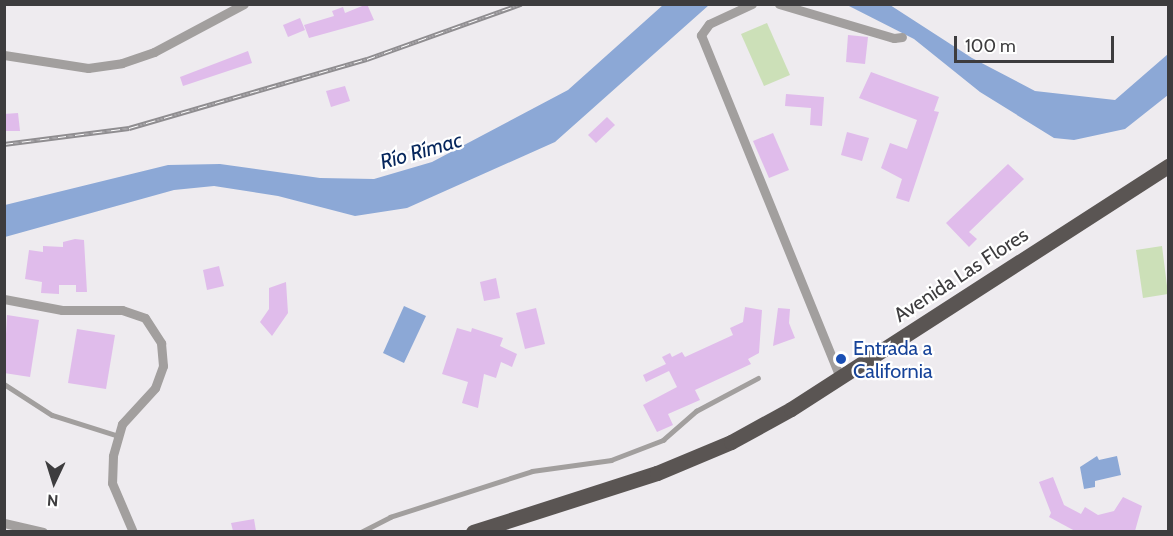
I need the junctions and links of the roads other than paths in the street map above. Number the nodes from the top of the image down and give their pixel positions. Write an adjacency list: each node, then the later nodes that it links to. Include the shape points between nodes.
1 (244, 4): 5 (street, via 154,52 122,63 88,68)
2 (752, 4): 9 (street, via 709,24 700,35)
3 (779, 4): 4 (street, via 894,38)
4 (902, 37)
5 (4, 56)
6 (1168, 166): 9 (highway, Avenida Las Flores)
7 (4, 299): 11 (street, via 62,310 122,310 145,318 161,343 163,366 155,388 122,424)
8 (758, 378): 15 (lane, via 696,411 663,440 639,446 611,460 532,471 390,517)
9 (840, 378): 16 (highway, Avenida Las Flores, via 731,442 657,474)
10 (4, 384): 11 (lane, via 52,414)
11 (119, 436): 14 (street, via 112,483)
12 (4, 523): 13 (street)
13 (43, 531)
14 (133, 531)
15 (361, 531)
16 (473, 531)

